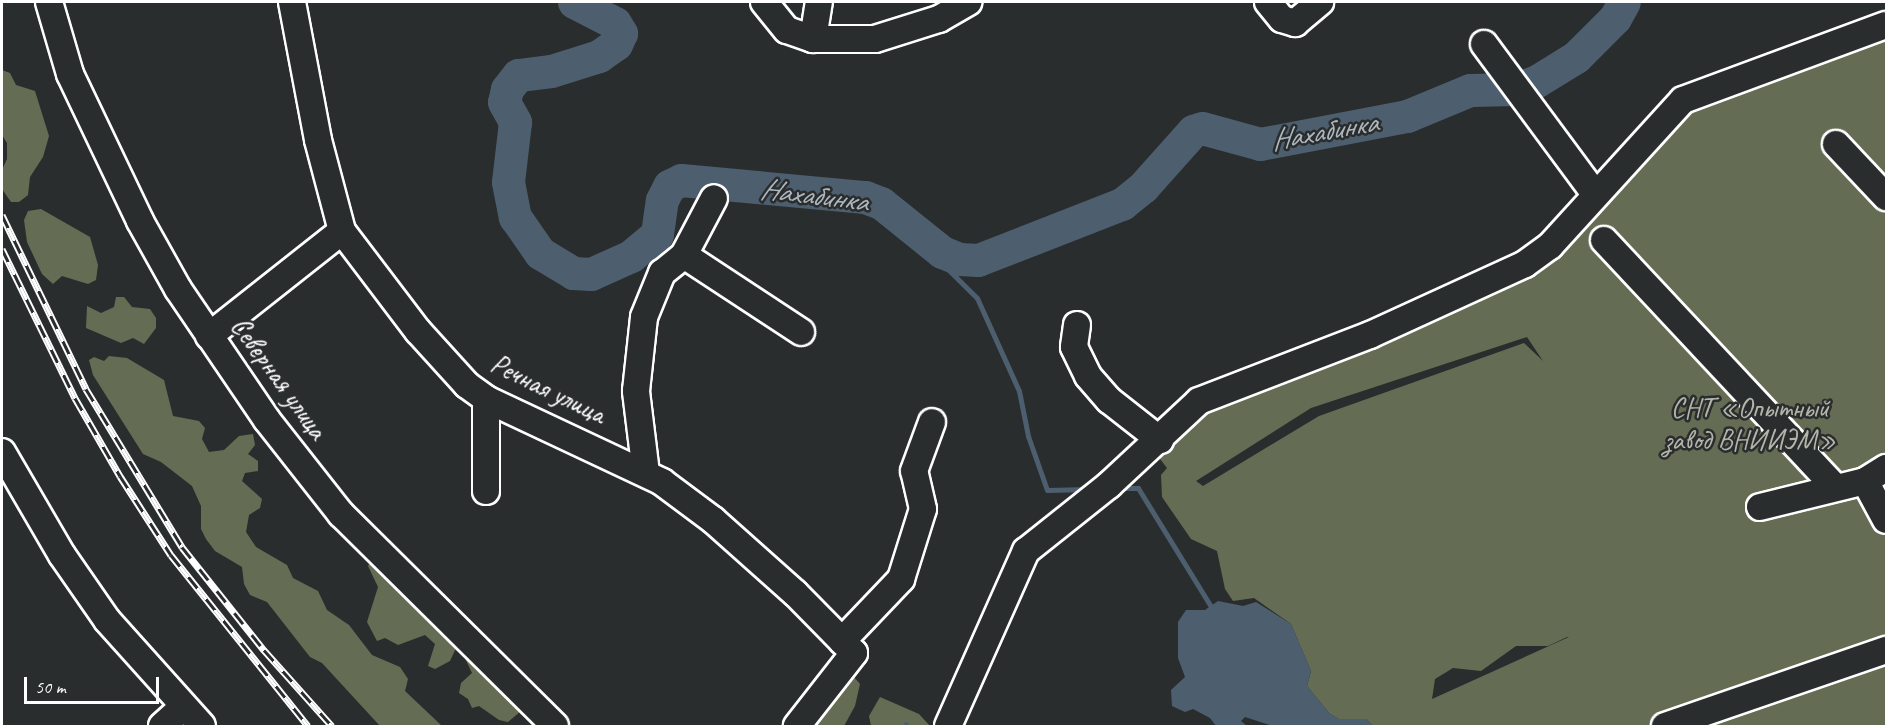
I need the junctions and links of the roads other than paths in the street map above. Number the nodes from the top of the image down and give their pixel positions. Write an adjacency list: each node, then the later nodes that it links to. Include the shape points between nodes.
1 (48, 2): 20 (street, Северная улица, via 70,74 119,178 178,289)
2 (292, 2): 15 (street, Речная улица, via 318,140)
3 (764, 2): 9 (street, via 787,30)
4 (819, 2): 9 (street)
5 (969, 2): 9 (street, via 939,19 875,39)
6 (1268, 2): 7 (street, via 1282,19 1295,22)
7 (1320, 2)
8 (1887, 25): 12 (street, via 1683,100)
9 (813, 39)
10 (1484, 44): 12 (street)
11 (1836, 144): 13 (street)
12 (1595, 194): 23 (street, via 1550,246 1525,264 1370,335 1207,395)
13 (1887, 197)
14 (714, 198): 17 (street)
15 (342, 231): 20 (street); 21 (street, Речная улица, via 425,339 467,385)
16 (1604, 240): 27 (street)
17 (684, 255): 19 (street); 25 (street, via 662,273 644,317 636,390)
18 (1077, 325): 23 (street, via 1074,347 1088,376 1110,400)
19 (801, 332)
20 (209, 336): 36 (street, Северная улица, via 267,420 341,514)
21 (486, 399): 25 (street, Речная улица); 28 (street)
22 (932, 422): 31 (street, via 914,471 923,509 901,579)
23 (1160, 440): 38 (street, via 1026,551)
24 (2, 452): 33 (street, via 62,555 107,620)
25 (646, 473): 31 (street, Речная улица, via 713,520)
26 (1876, 475): 27 (street); 30 (street)
27 (1835, 487): 29 (street)
28 (486, 491)
29 (1760, 507)
30 (1887, 520)
31 (848, 647): 37 (street)
32 (1887, 650): 39 (street)
33 (183, 707): 34 (street); 35 (street)
34 (162, 726)
35 (202, 726)
36 (555, 726)
37 (797, 726)
38 (948, 726)
39 (1665, 726)

